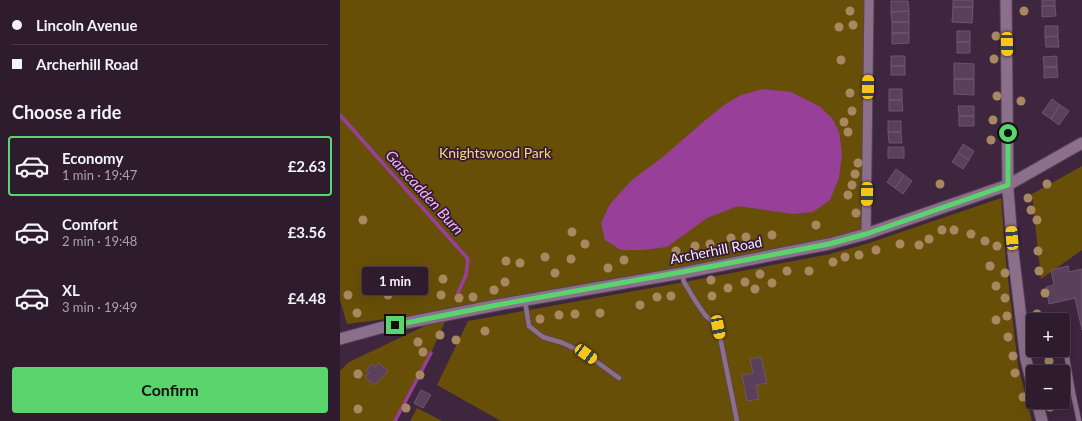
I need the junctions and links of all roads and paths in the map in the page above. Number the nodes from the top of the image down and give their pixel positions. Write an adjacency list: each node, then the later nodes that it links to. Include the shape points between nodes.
1 (868, 0): 5 (street)
2 (1006, 0): 4 (street)
3 (1082, 143): 4 (street, Archerhill Road)
4 (1008, 185): 5 (street, Archerhill Road); 9 (street)
5 (866, 234): 6 (street, Archerhill Road, via 829,244)
6 (682, 272): 7 (street, Archerhill Road); 14 (lane, via 684,282 696,302 718,327)
7 (525, 300): 8 (street, Archerhill Road, via 380,328); 12 (lane, via 529,326 543,337 586,354)
8 (340, 339)
9 (1025, 352): 11 (street)
10 (1067, 357): 16 (lane)
11 (1028, 365)
12 (619, 378)
13 (1039, 409): 15 (street)
14 (737, 421)
15 (1042, 421)
16 (1079, 421)

